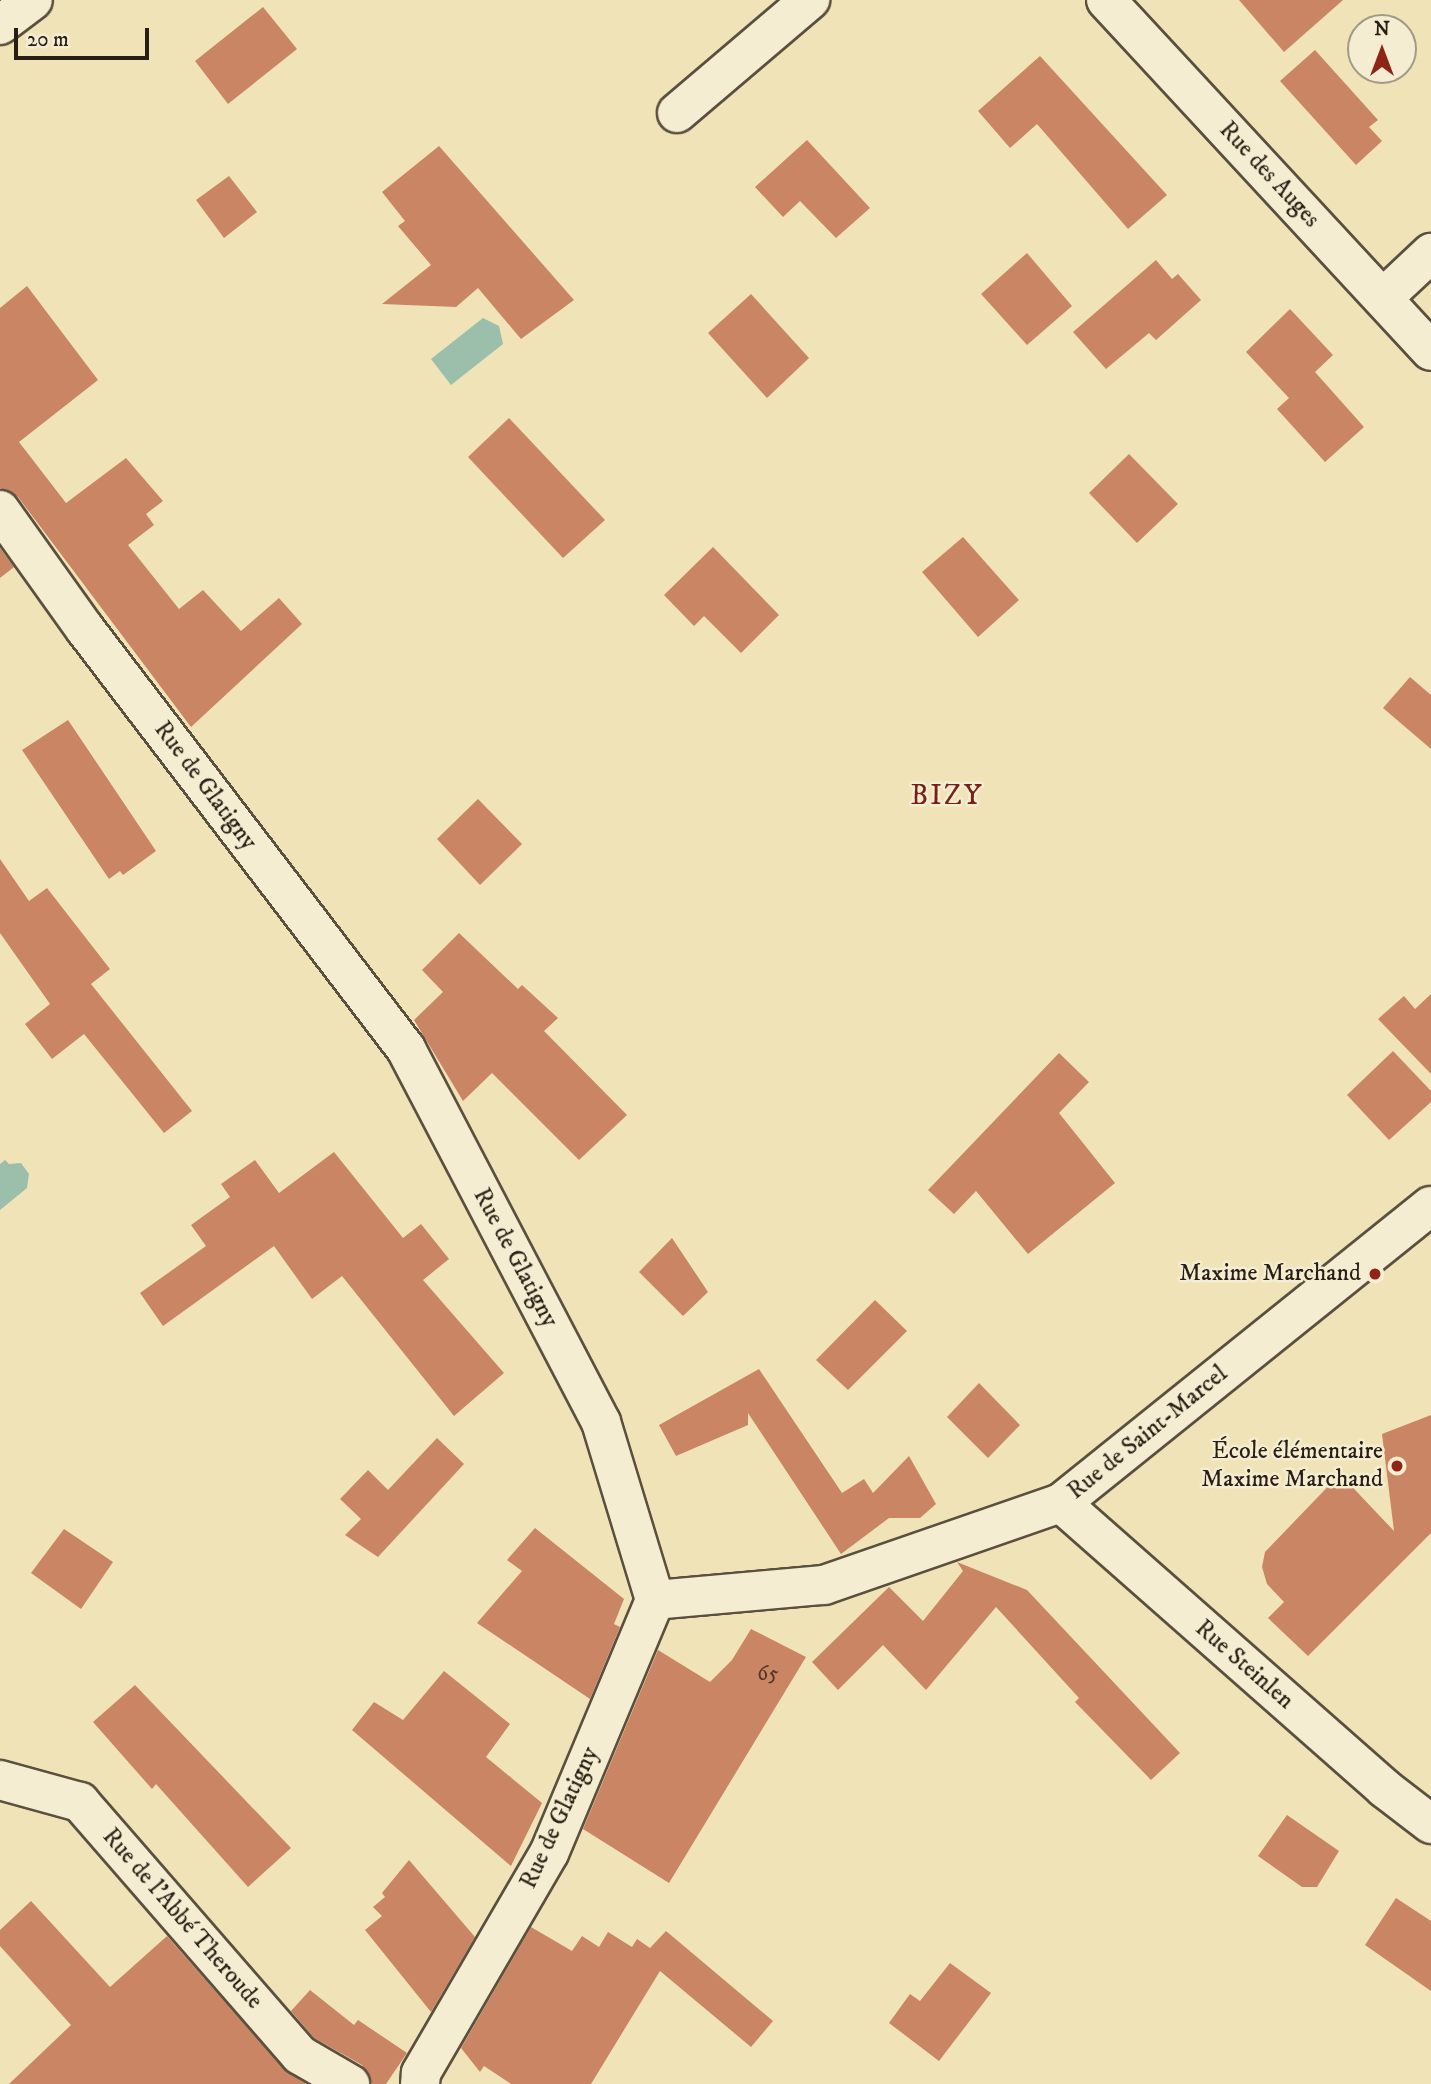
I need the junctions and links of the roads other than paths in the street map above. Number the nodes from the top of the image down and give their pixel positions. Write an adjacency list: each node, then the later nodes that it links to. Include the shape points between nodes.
1 (33, 0): 4 (street)
2 (810, 0): 5 (street)
3 (1106, 0): 7 (street, Rue des Auges)
4 (0, 25)
5 (677, 113)
6 (1431, 253): 7 (street)
7 (1382, 298): 8 (street, Rue des Auges)
8 (1431, 351)
9 (0, 510): 12 (street, Rue de Glatigny, via 85,629 406,1049 600,1422)
10 (1431, 1206): 11 (street, Rue de Saint-Marcel)
11 (1061, 1503): 12 (street, Rue de Saint-Marcel, via 824,1585); 14 (street, Rue Steinlen, via 1384,1788)
12 (655, 1600): 16 (street, Rue de Glatigny, via 549,1853 421,2073)
13 (0, 1780): 15 (street, Rue de l'Abbé Theroude, via 80,1802 300,2054)
14 (1431, 1824)
15 (350, 2084)
16 (420, 2084)

